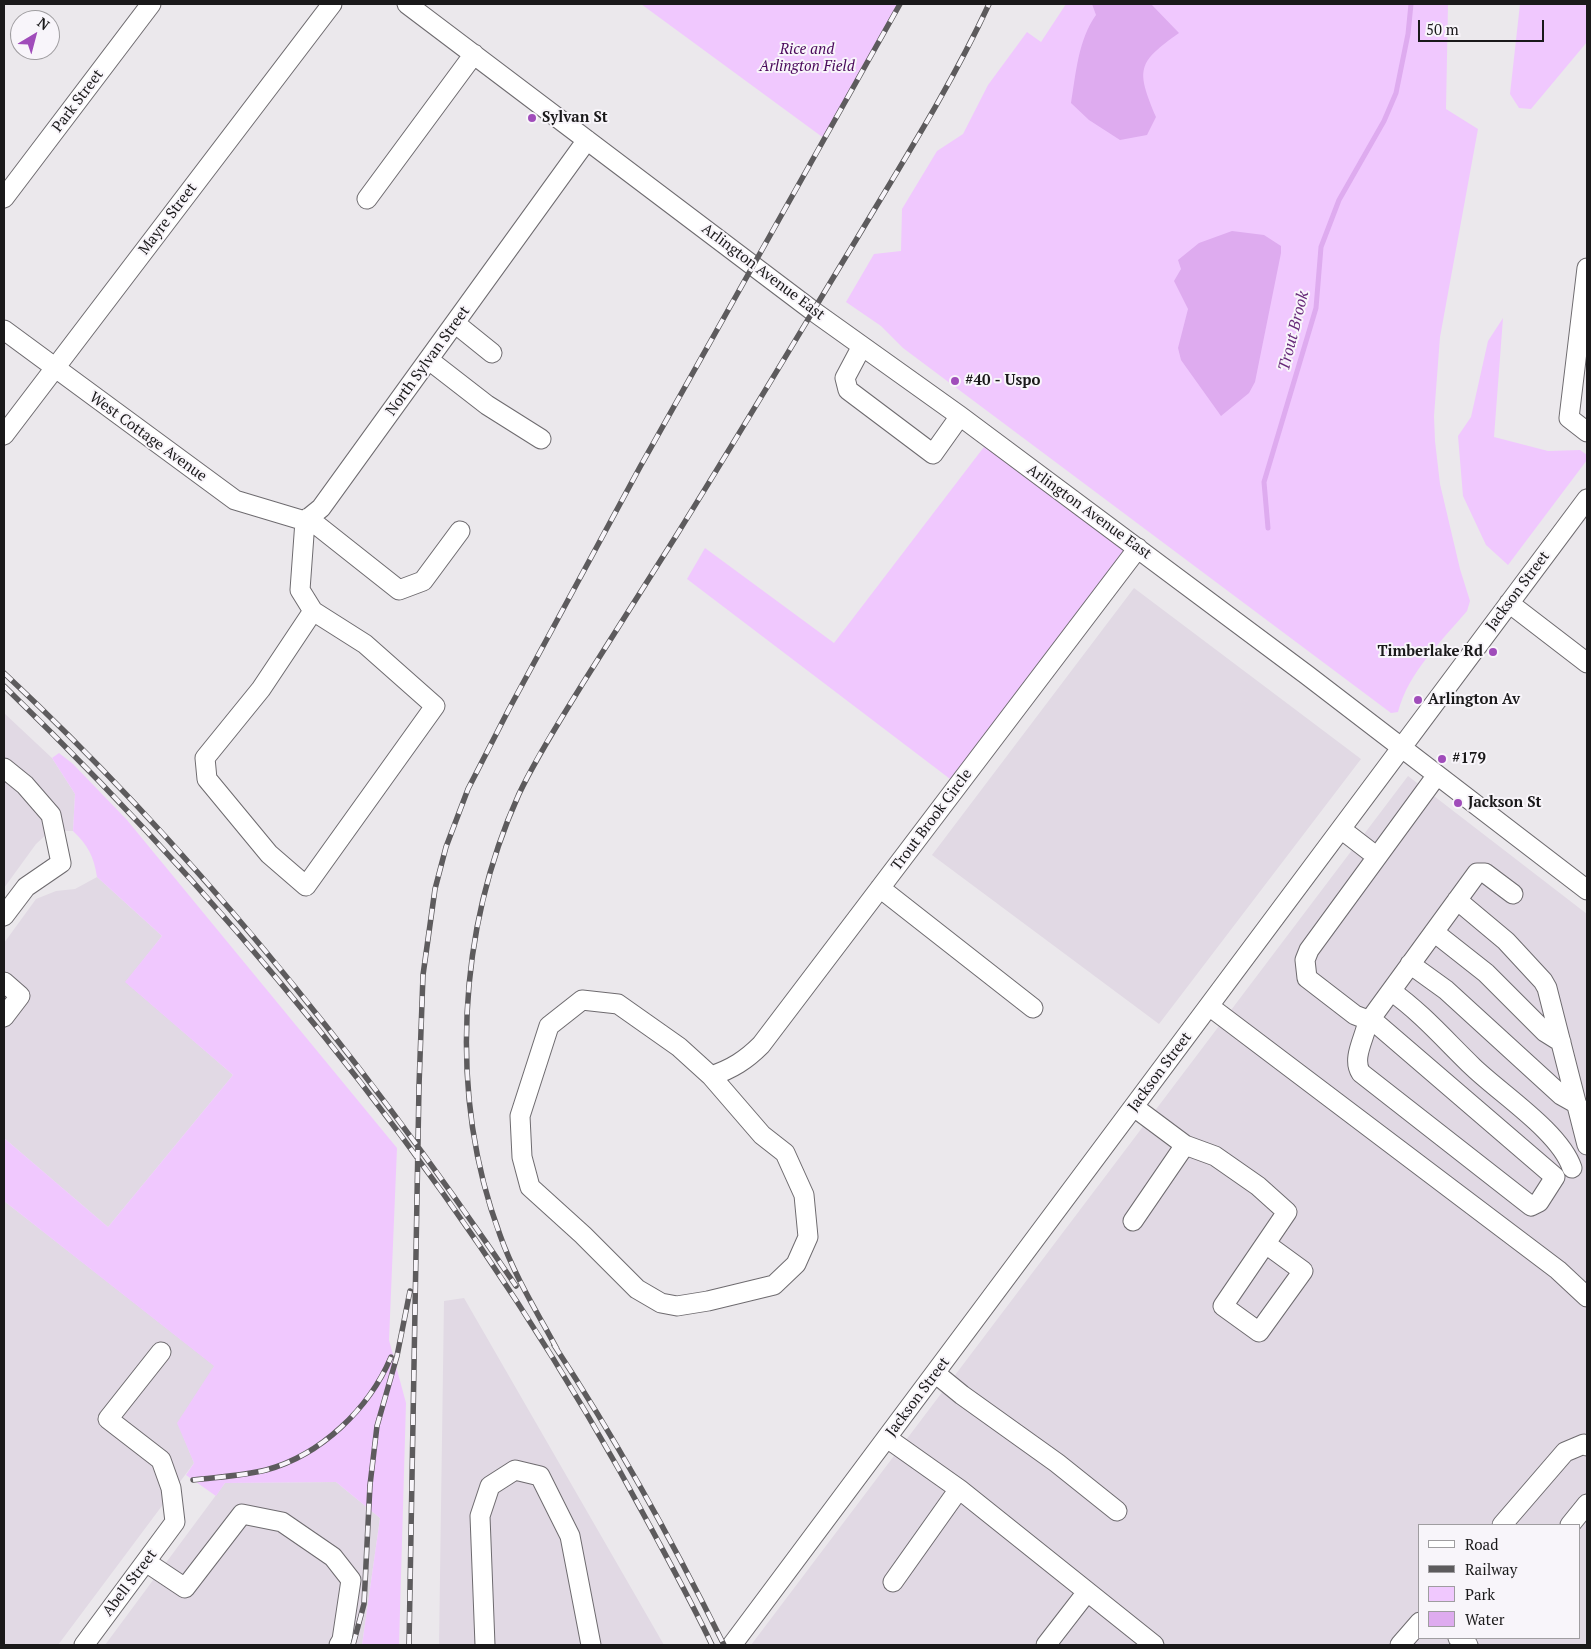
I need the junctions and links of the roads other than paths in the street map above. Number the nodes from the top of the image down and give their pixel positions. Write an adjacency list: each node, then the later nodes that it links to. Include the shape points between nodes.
1 (152, 4): 6 (street, Park Street)
2 (332, 4): 14 (street, Mayre Street)
3 (407, 4): 4 (street, Arlington Avenue East)
4 (474, 54): 5 (street, Arlington Avenue East); 7 (street)
5 (587, 140): 9 (street, North Sylvan Street); 11 (street, Arlington Avenue East)
6 (4, 198)
7 (367, 199)
8 (1587, 268): 16 (street, via 1569,418)
9 (456, 324): 12 (street); 13 (street, North Sylvan Street)
10 (4, 330): 14 (street, West Cottage Avenue)
11 (862, 346): 15 (street, Arlington Avenue East); 15 (street, via 845,378 848,390 933,454)
12 (492, 352)
13 (429, 360): 18 (street, via 487,405); 20 (street, North Sylvan Street, via 321,508)
14 (54, 369): 17 (street, Mayre Street); 20 (street, West Cottage Avenue, via 235,500)
15 (960, 416): 22 (street, Arlington Avenue East)
16 (1587, 432)
17 (4, 435)
18 (541, 438)
19 (1587, 499): 23 (street, Jackson Street)
20 (306, 519): 21 (street, via 399,590 423,581); 24 (street, via 300,590)
21 (460, 532)
22 (1138, 548): 26 (street, Arlington Avenue East); 31 (street, Trout Brook Circle)
23 (1509, 603): 25 (street); 26 (street, Jackson Street)
24 (313, 611): 24 (street, via 261,689 205,758 208,779 269,854 306,886 435,706 365,644)
25 (1587, 663)
26 (1401, 747): 28 (street, Arlington Avenue East); 29 (street, Jackson Street)
27 (4, 768): 35 (street, via 25,785 51,815 61,863 26,887)
28 (1437, 775): 30 (street); 32 (street, Arlington Avenue East)
29 (1341, 828): 30 (street); 40 (street, Jackson Street)
30 (1376, 856): 43 (street, via 1305,960 1305,973 1312,982 1355,1015)
31 (880, 888): 41 (street); 45 (street, Trout Brook Circle, via 761,1045 729,1070)
32 (1587, 890)
33 (1512, 894): 34 (street, via 1481,872 1475,875)
34 (1457, 900): 36 (street); 44 (street, via 1506,941 1543,981)
35 (4, 916)
36 (1434, 932): 37 (street); 44 (street, via 1486,973 1545,1032)
37 (1410, 964): 39 (street); 46 (street, via 1446,990 1561,1095)
38 (4, 982): 42 (street, via 20,996)
39 (1391, 991): 43 (street); 50 (street, via 1547,1132)
40 (1209, 1006): 47 (street, Jackson Street); 54 (street, via 1558,1270)
41 (1033, 1008)
42 (4, 1017)
43 (1369, 1019): 51 (street); 51 (street, via 1357,1064 1372,1083 1532,1206 1539,1202)
44 (1560, 1042): 46 (street)
45 (711, 1076): 45 (street, via 679,1047 618,1004 582,1000 549,1026 520,1116 522,1157 530,1187 638,1289 662,1303 677,1306 774,1284 796,1264 808,1237 804,1195 785,1153 756,1128)
46 (1577, 1104): 49 (street)
47 (1134, 1107): 48 (street); 56 (street, Jackson Street)
48 (1185, 1145): 52 (street); 53 (street, via 1215,1156 1258,1186 1287,1212)
49 (1587, 1145)
50 (1580, 1170): 51 (street, via 1566,1168)
51 (1555, 1177)
52 (1134, 1221)
53 (1266, 1244): 53 (street, via 1223,1306 1259,1332 1303,1271)
54 (1587, 1298)
55 (161, 1352): 64 (street, Abell Street, via 108,1419 161,1460 171,1488 176,1522)
56 (935, 1373): 57 (street, Jackson Street); 61 (street)
57 (887, 1438): 59 (street); 72 (street, Jackson Street)
58 (1587, 1446): 62 (street, via 1584,1444 1565,1452)
59 (959, 1489): 65 (street); 66 (street)
60 (1587, 1504): 63 (street)
61 (1117, 1511)
62 (1503, 1524)
63 (1571, 1524)
64 (146, 1562): 68 (street, Abell Street); 69 (street, via 185,1588 242,1514 282,1522 333,1557 351,1580)
65 (893, 1582)
66 (1086, 1592): 73 (street); 74 (street)
67 (1418, 1624): 75 (street)
68 (84, 1645)
69 (340, 1645)
70 (485, 1645): 71 (street, via 480,1516 490,1486 515,1470 540,1476 570,1536)
71 (591, 1645)
72 (732, 1645)
73 (1046, 1645)
74 (1154, 1645)
75 (1400, 1645)

